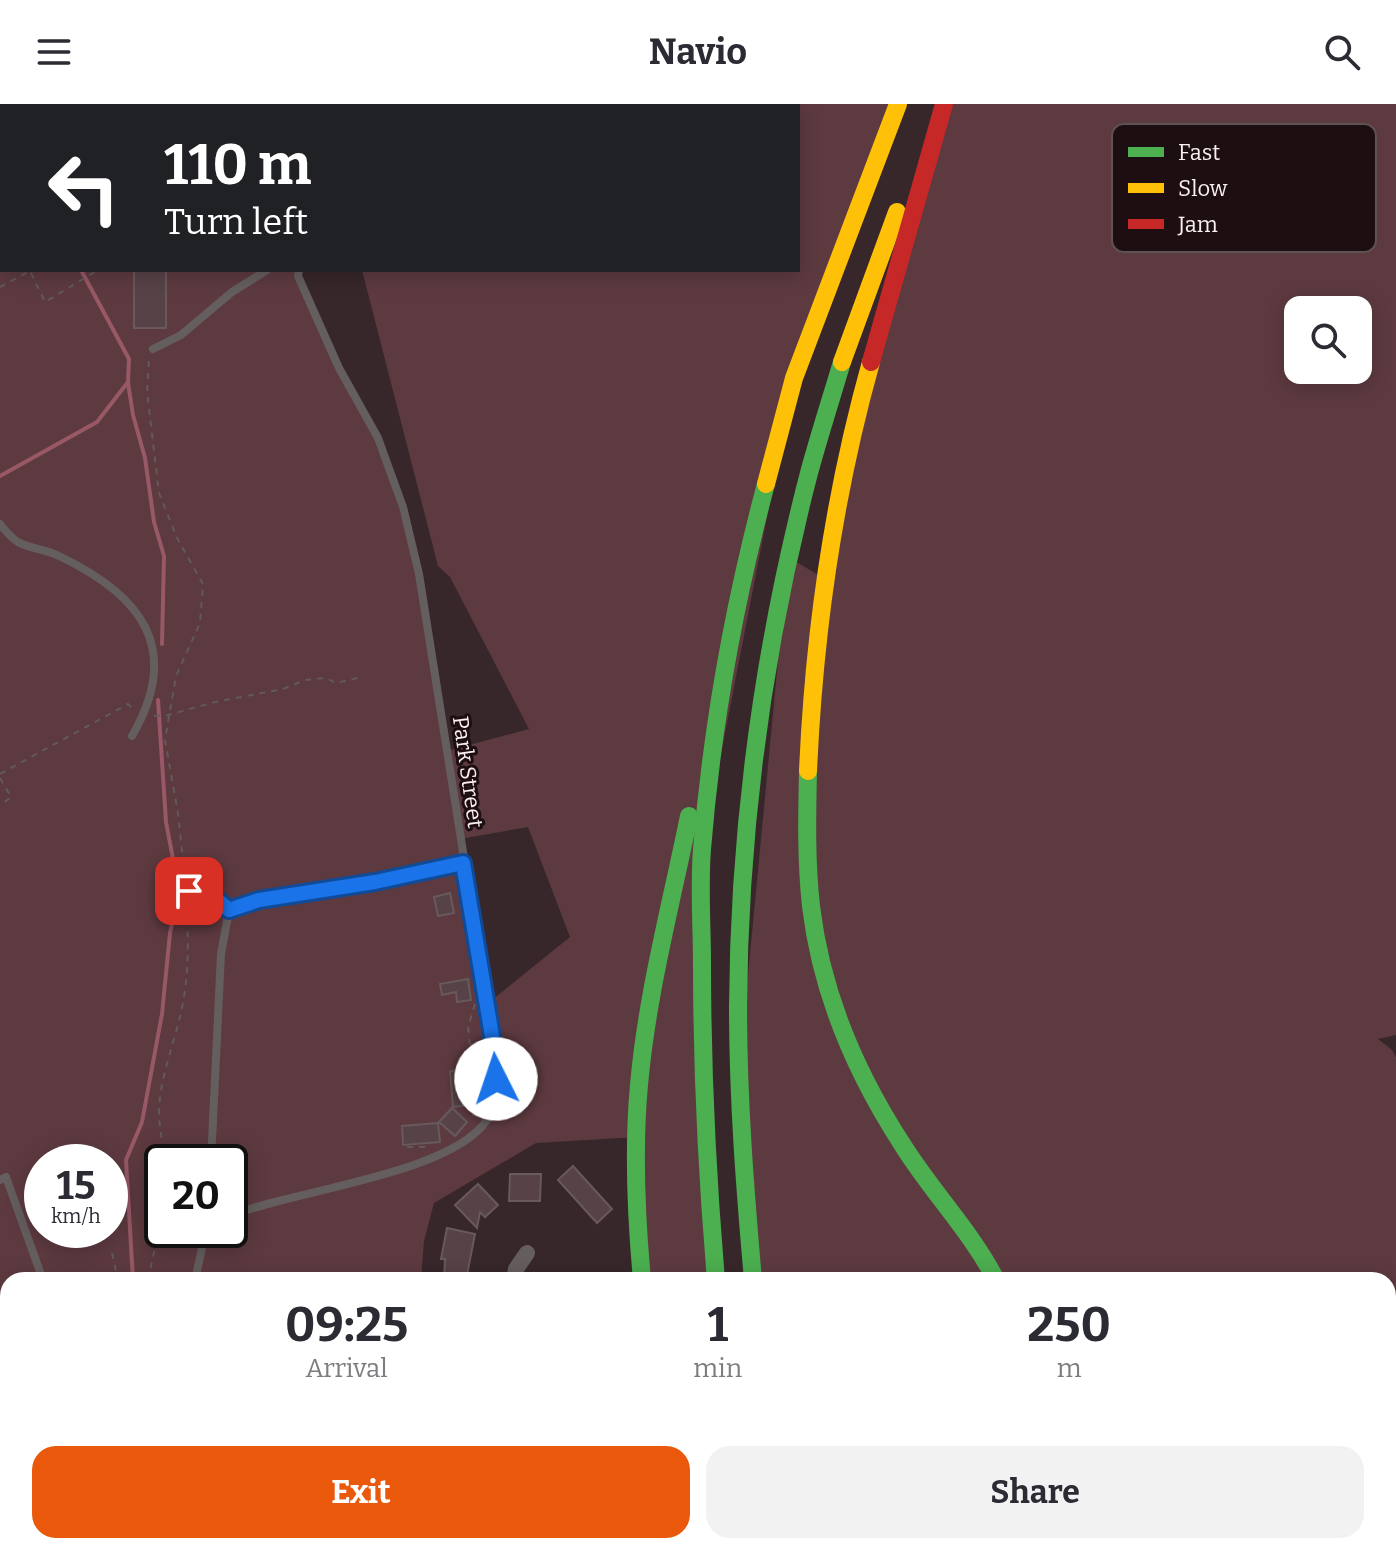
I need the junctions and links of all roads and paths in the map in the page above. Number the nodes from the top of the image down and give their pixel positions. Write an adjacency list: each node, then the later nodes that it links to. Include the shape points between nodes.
1 (898, 104): 12 (main road, via 794,378 749,548)
2 (943, 104): 42 (main road, via 880,253 827,409 788,557 760,704 743,847 739,974 742,1151); 43 (main road, via 858,408 830,548 811,703 806,839 811,908 826,977 860,1071 902,1145)
3 (28, 272): 8 (path)
4 (30, 272): 5 (path, via 45,302)
5 (95, 272)
6 (264, 272): 9 (lane, via 181,335)
7 (299, 272): 19 (lane, Park Street, via 339,368 378,438 403,507 419,574)
8 (0, 287)
9 (153, 349): 14 (path, via 147,392 159,493 203,584 200,623 176,676)
10 (0, 524): 15 (lane, via 17,541 104,581 141,618 156,666)
11 (362, 677): 14 (path, via 336,683 326,678 305,680)
12 (718, 702): 40 (main road, via 693,797 640,1084); 41 (main road, via 702,852 705,1151)
13 (161, 715): 14 (path)
14 (168, 715): 20 (path, via 165,740)
15 (143, 716): 16 (lane); 17 (path, via 128,704)
16 (132, 736)
17 (0, 776): 18 (path, via 11,797)
18 (0, 806)
19 (463, 863): 22 (lane); 30 (lane, Park Street, via 496,1060 495,1098 487,1119 470,1137 439,1155)
20 (186, 892): 21 (lane); 22 (lane, via 210,893); 25 (path, via 185,992 163,1083 159,1114)
21 (164, 897)
22 (229, 910): 26 (lane, via 221,954)
23 (476, 1000): 24 (path, via 468,1027 476,1106)
24 (471, 1125)
25 (164, 1144)
26 (212, 1144)
27 (407, 1147): 28 (path)
28 (432, 1147)
29 (0, 1180): 35 (lane, via 6,1177)
30 (248, 1211)
31 (155, 1248): 37 (path)
32 (202, 1248): 38 (lane)
33 (112, 1253): 36 (path)
34 (527, 1253): 39 (street)
35 (40, 1272)
36 (116, 1272)
37 (150, 1272)
38 (197, 1272)
39 (515, 1272)
40 (642, 1272)
41 (715, 1272)
42 (752, 1272)
43 (992, 1272)

